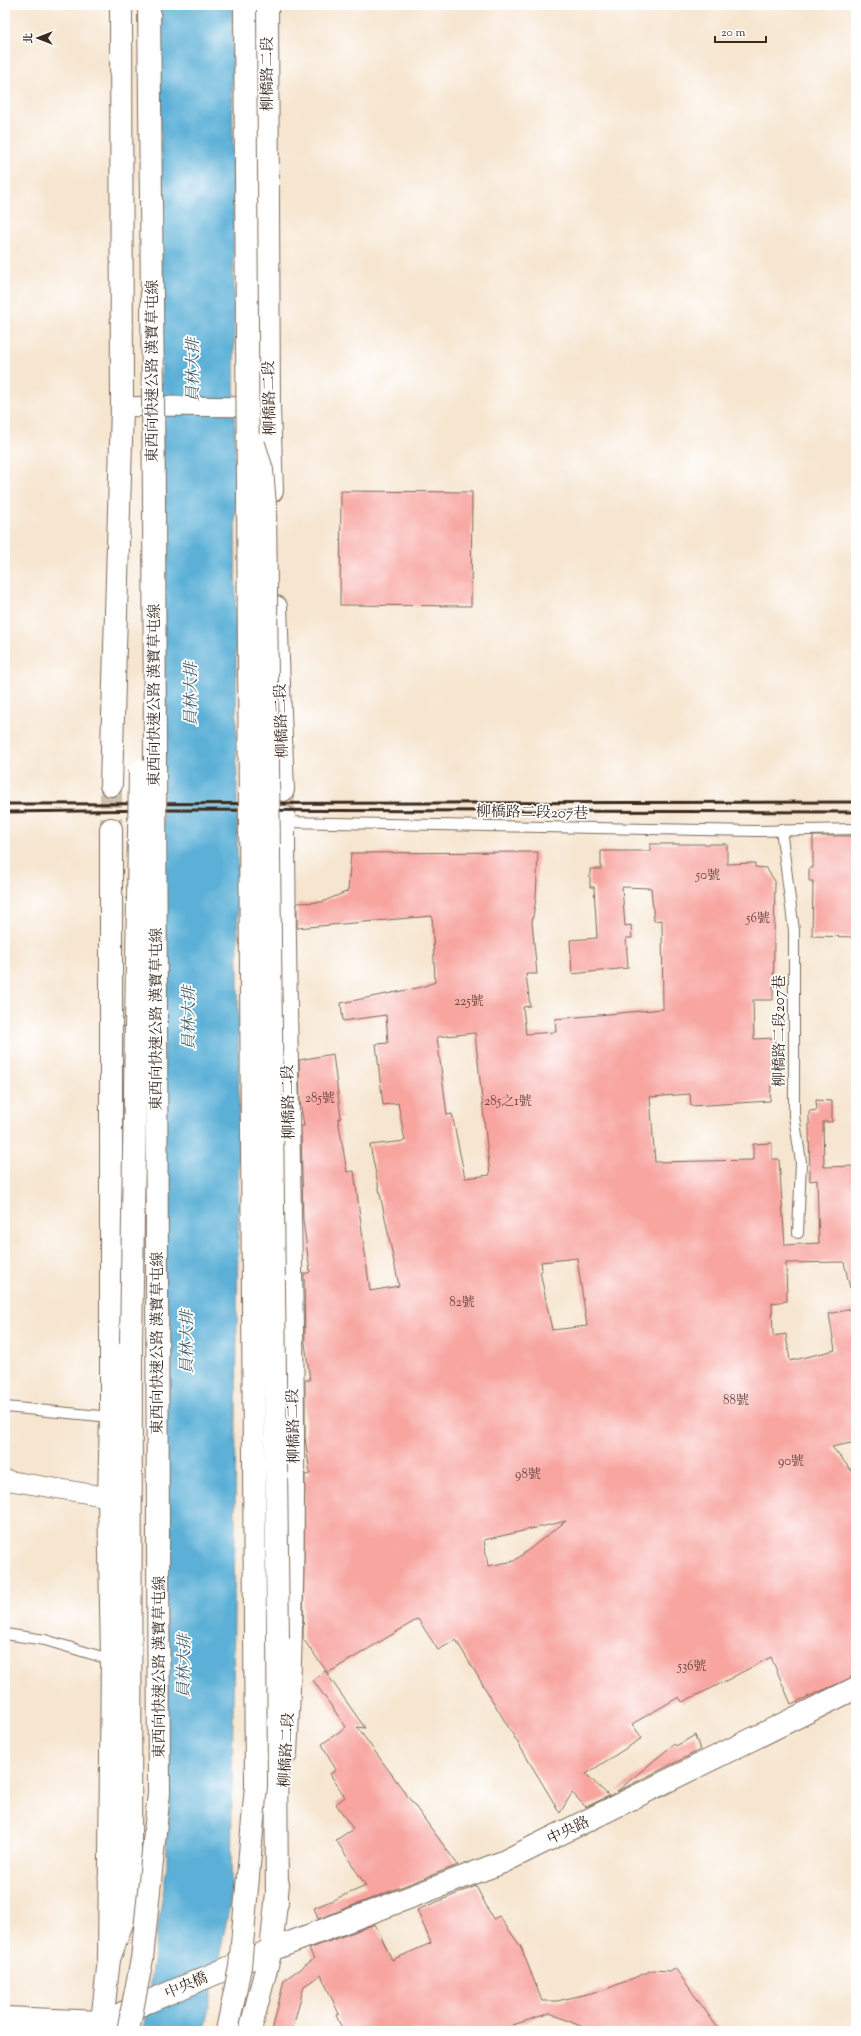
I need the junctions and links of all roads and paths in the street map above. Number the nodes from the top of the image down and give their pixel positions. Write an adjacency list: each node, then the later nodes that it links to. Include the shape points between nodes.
1 (121, 5): 5 (main road)
2 (149, 5): 8 (main road, 東西向快速公路 漢寶草屯線, bridge)
3 (245, 5): 7 (main road, bridge)
4 (267, 5): 6 (main road, 柳橋路二段)
5 (122, 407): 7 (street, via 159,406); 9 (main road)
6 (269, 407): 7 (street); 10 (main road, 柳橋路二段)
7 (243, 415): 23 (main road, bridge, via 262,470 265,505 278,1639); 29 (main road, bridge, via 256,1786 240,1967)
8 (154, 495): 25 (main road, bridge, via 142,574 131,1344 130,1888 123,1920); 28 (main road, 東西向快速公路 漢寶草屯線, bridge, via 160,1793 142,1959)
9 (111, 785)
10 (283, 790)
11 (284, 820): 13 (lane, 柳橋路二段207巷, via 748,831); 23 (main road, 柳橋路二段, via 293,1455 290,1682)
12 (111, 828): 17 (main road)
13 (781, 829): 14 (lane, 柳橋路二段207巷); 15 (lane, 柳橋路二段207巷, via 794,931 794,1116 801,1162)
14 (856, 829)
15 (798, 1233)
16 (5, 1407): 17 (lane)
17 (111, 1417): 19 (main road)
18 (5, 1480): 19 (street)
19 (109, 1497): 21 (main road)
20 (5, 1634): 21 (lane, via 45,1640)
21 (112, 1660): 25 (main road)
22 (856, 1688): 24 (main road, 中央路, via 503,1862)
23 (277, 1903): 24 (main road, 柳橋路二段)
24 (271, 1950): 27 (main road, 中央橋, via 144,2002); 30 (main road, 柳橋路二段)
25 (109, 1959): 27 (main road)
26 (5, 2018): 27 (main road)
27 (102, 2027)
28 (128, 2031)
29 (227, 2031)
30 (250, 2031)

